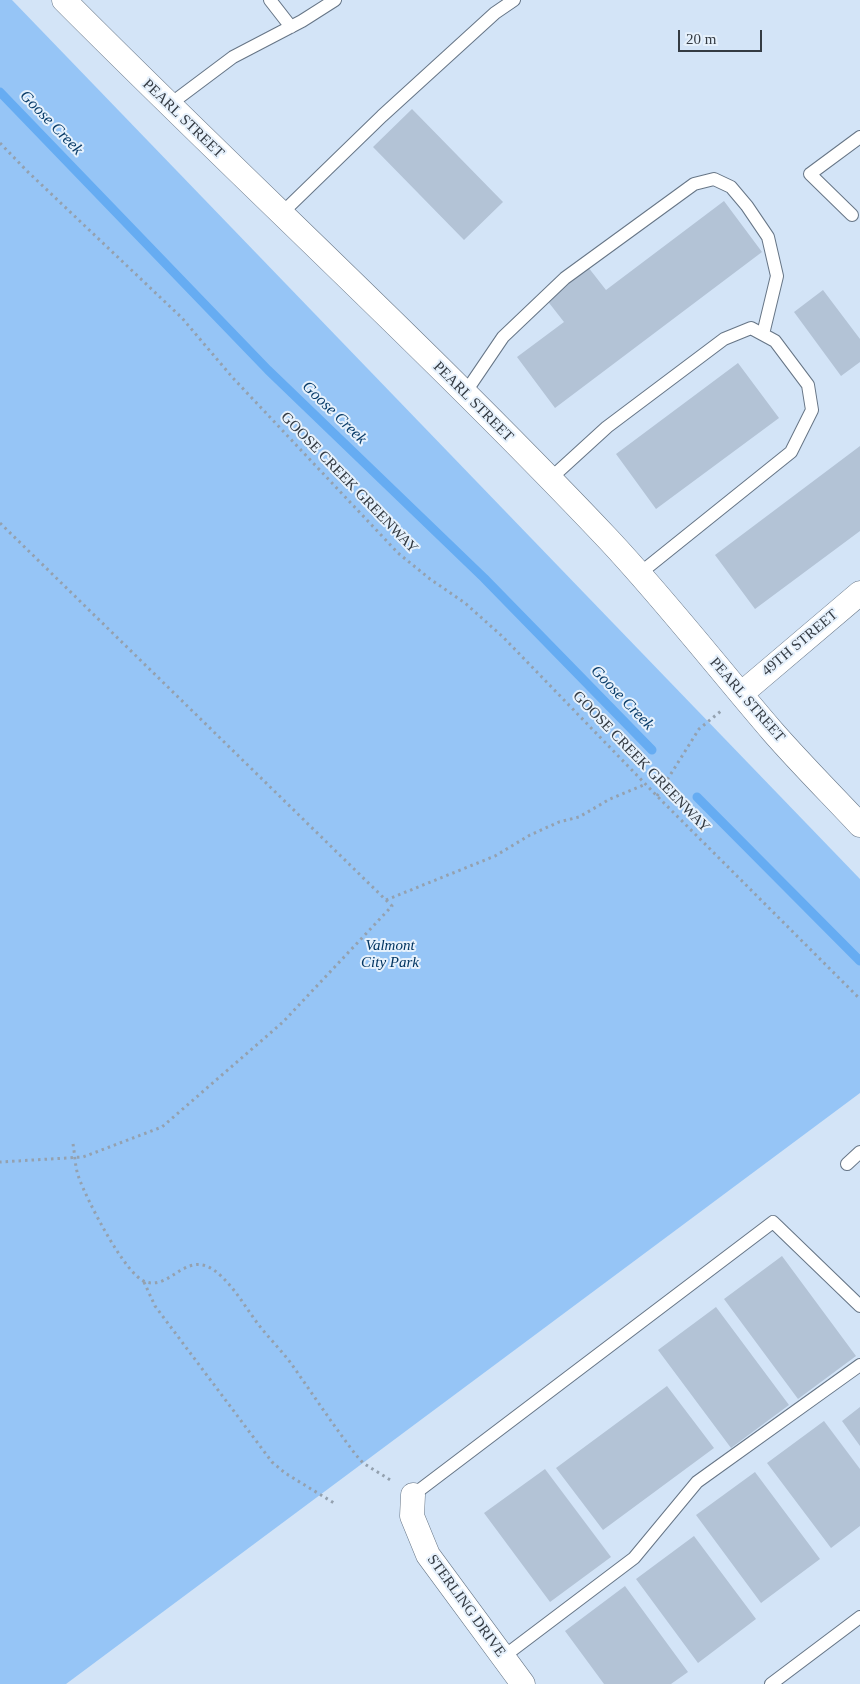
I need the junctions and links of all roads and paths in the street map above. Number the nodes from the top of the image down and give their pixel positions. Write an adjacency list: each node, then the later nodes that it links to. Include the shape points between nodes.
1 (64, 0): 6 (street, PEARL STREET)
2 (270, 0): 5 (lane)
3 (335, 0): 5 (lane)
4 (514, 0): 9 (lane, via 495,13 403,97)
5 (290, 27): 6 (lane, via 233,57)
6 (169, 105): 9 (street, PEARL STREET)
7 (860, 136): 10 (lane, via 810,174)
8 (0, 143): 18 (path, GOOSE CREEK GREENWAY, via 182,318 233,378 398,553 465,603 503,637)
9 (281, 214): 12 (street, PEARL STREET)
10 (852, 215)
11 (764, 334): 12 (lane, via 777,276 768,237 731,187 714,179 694,184 566,278 503,336); 13 (lane, via 751,328 724,339 607,427); 15 (lane, via 775,340 808,385 812,410 791,452)
12 (465, 393): 13 (street, PEARL STREET)
13 (550, 479): 15 (street, PEARL STREET)
14 (0, 523): 21 (path)
15 (639, 574): 17 (street, PEARL STREET)
16 (860, 593): 17 (street, 49TH STREET)
17 (741, 694): 19 (path, via 699,729); 20 (street, PEARL STREET)
18 (646, 784): 19 (path, GOOSE CREEK GREENWAY); 21 (path, via 579,817 530,835 495,856)
19 (657, 796): 22 (path, GOOSE CREEK GREENWAY)
20 (860, 825)
21 (386, 900): 25 (path, via 392,906 283,1022 162,1127 83,1157)
22 (860, 999)
23 (73, 1144): 25 (path)
24 (860, 1152): 27 (lane)
25 (75, 1157): 26 (path); 28 (path, via 78,1177 99,1220 131,1271)
26 (0, 1162)
27 (847, 1164)
28 (144, 1282): 31 (path, via 155,1283 198,1264 210,1267 222,1276 356,1456); 32 (path, via 155,1306 272,1462 285,1474)
29 (860, 1306): 31 (lane, via 773,1222)
30 (860, 1365): 34 (lane, via 697,1482 634,1558)
31 (413, 1495): 34 (street, STERLING DRIVE, via 412,1516 428,1555)
32 (334, 1503)
33 (860, 1617): 36 (lane)
34 (503, 1657): 35 (street, STERLING DRIVE)
35 (523, 1684)
36 (771, 1684)

